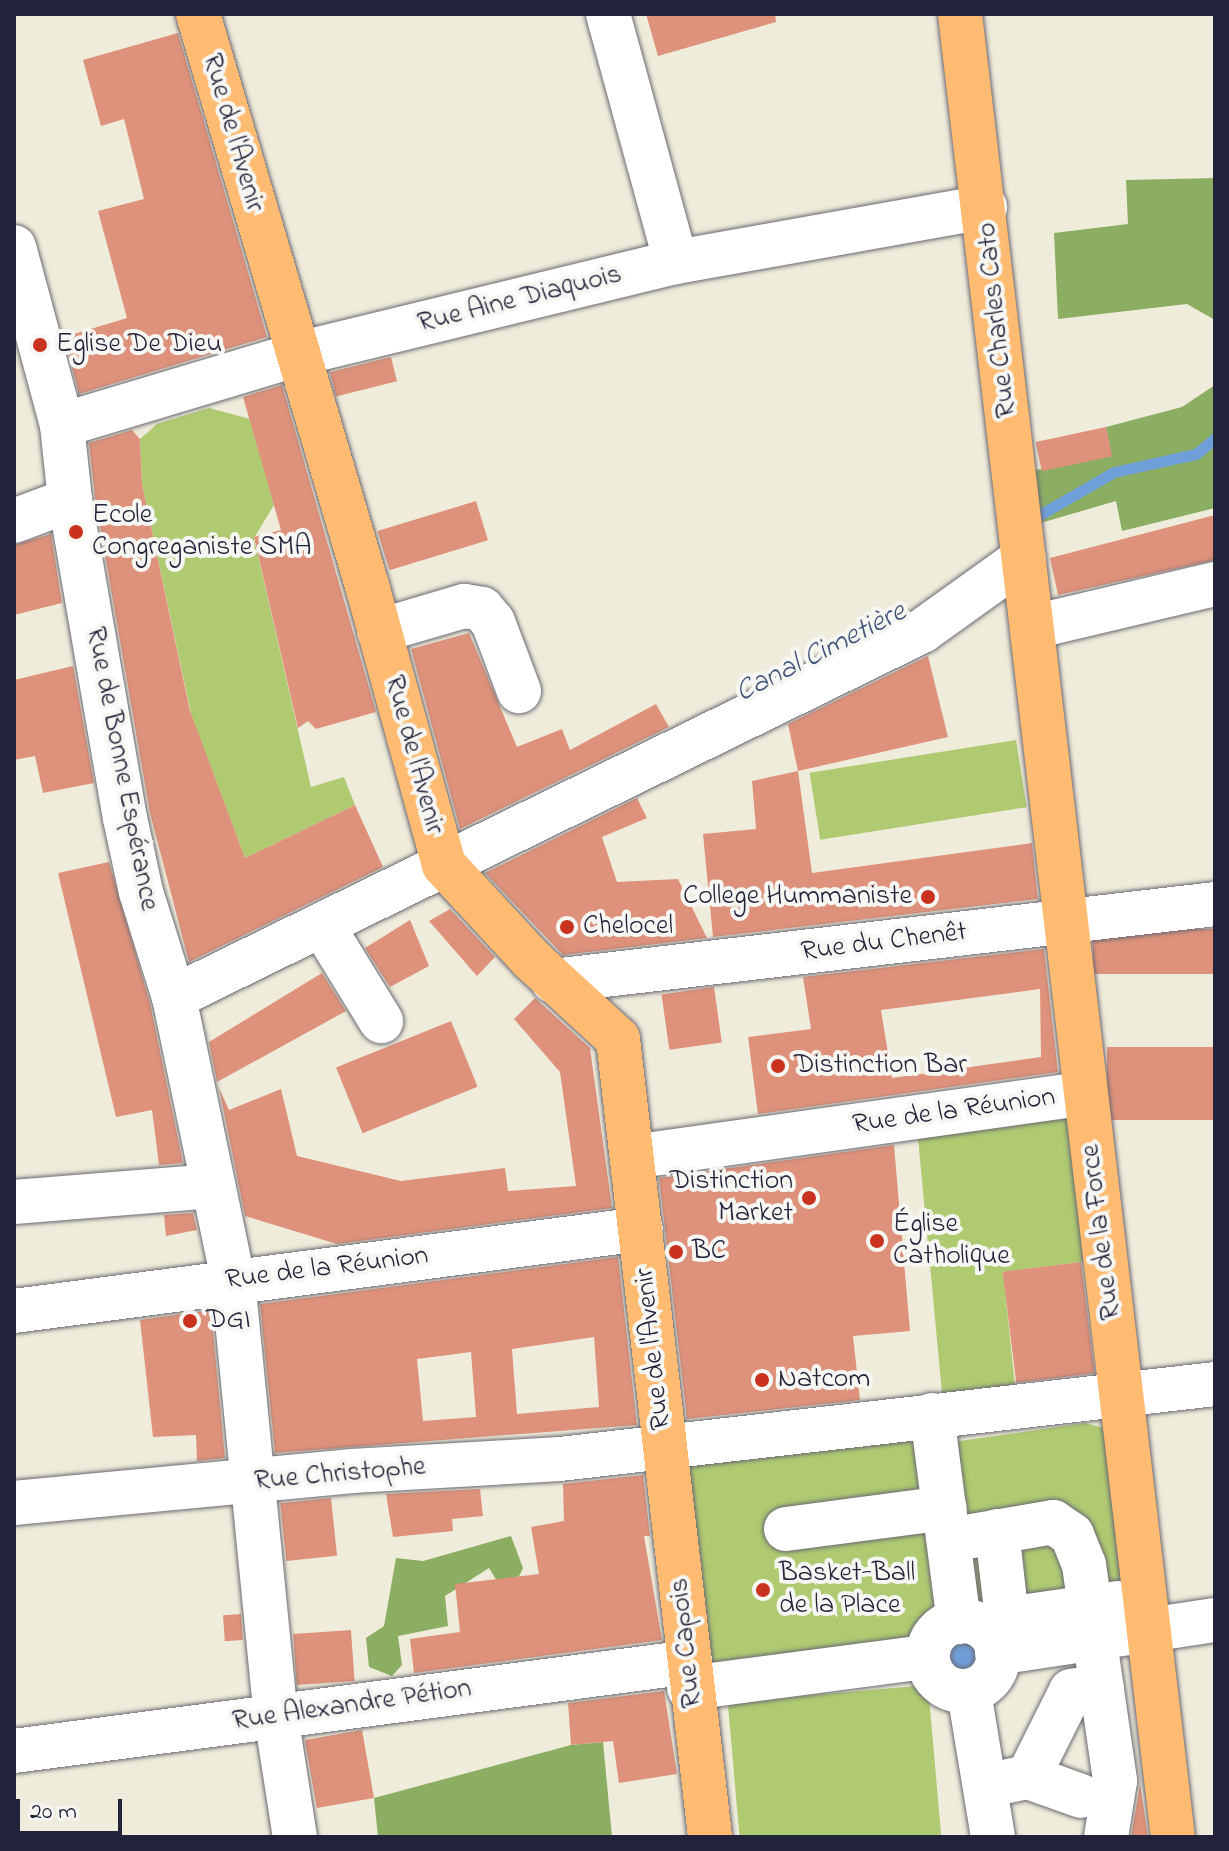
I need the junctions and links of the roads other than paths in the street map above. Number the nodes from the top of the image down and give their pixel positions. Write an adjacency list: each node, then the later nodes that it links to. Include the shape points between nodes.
1 (198, 14): 7 (main road, Rue de l'Avenir)
2 (608, 14): 6 (street)
3 (960, 14): 4 (main road, Rue Charles Cato)
4 (985, 207): 6 (street, Rue Aine Diaquois); 11 (main road, Rue Charles Cato)
5 (14, 247): 8 (street, Rue de Bonne Espérance)
6 (676, 262): 7 (street, Rue Aine Diaquois)
7 (298, 354): 8 (street, Rue Aine Diaquois); 14 (main road, Rue de l'Avenir)
8 (62, 425): 9 (street, Rue de Bonne Espérance)
9 (70, 500): 10 (street); 21 (street, Rue de Bonne Espérance, via 125,818 141,892)
10 (14, 521)
11 (1024, 558): 13 (main road, Rue Charles Cato); 16 (street, via 922,631)
12 (1215, 584): 13 (street)
13 (1033, 627): 18 (main road, Rue de la Force)
14 (379, 631): 15 (street, via 464,606 482,609 493,622); 16 (main road, Rue de l'Avenir)
15 (519, 691)
16 (444, 865): 19 (street); 20 (main road, Rue de l'Avenir)
17 (1215, 904): 18 (street, Rue du Chenêt)
18 (1065, 921): 20 (street, Rue du Chenêt); 23 (main road, Rue de la Force)
19 (322, 925): 21 (street); 22 (street)
20 (553, 981): 24 (main road, Rue de l'Avenir, via 618,1039)
21 (174, 997): 25 (street, Rue de Bonne Espérance)
22 (381, 1021)
23 (1086, 1093): 24 (street, Rue de la Réunion); 31 (main road, Rue de la Force)
24 (632, 1157): 27 (main road, Rue de l'Avenir)
25 (213, 1186): 26 (street); 28 (street, Rue de Bonne Espérance)
26 (14, 1202)
27 (641, 1229): 28 (street, Rue de la Réunion); 33 (main road, Rue de l'Avenir)
28 (233, 1280): 29 (street, Rue de la Réunion); 34 (street, Rue de Bonne Espérance)
29 (14, 1311)
30 (1215, 1384): 31 (street, Rue Christophe)
31 (1121, 1391): 32 (street, Rue Christophe); 39 (main road, Rue de la Force)
32 (932, 1415): 33 (street, Rue Christophe); 36 (street)
33 (665, 1448): 34 (street, Rue Christophe); 44 (main road, Rue Capois)
34 (253, 1483): 35 (street, Rue Christophe); 47 (street, Rue de Bonne Espérance)
35 (14, 1503)
36 (947, 1524): 37 (street); 38 (street); 42 (street)
37 (786, 1529)
38 (997, 1531): 41 (street, via 1053,1522 1072,1535 1084,1565); 42 (street)
39 (1147, 1614): 40 (street); 41 (street); 56 (main road, Rue de la Force)
40 (1215, 1620)
41 (1092, 1622): 42 (street); 45 (street)
42 (988, 1632): 43 (street, via 941,1628); 46 (street, via 994,1672)
43 (924, 1657): 44 (street, Rue Alexandre Pétion); 46 (street, via 947,1686)
44 (690, 1675): 47 (street, Rue Alexandre Pétion); 53 (main road, Rue Capois)
45 (1102, 1686): 49 (street, via 1071,1691); 55 (street, via 1115,1781)
46 (969, 1692): 50 (street)
47 (276, 1716): 48 (street, Rue Alexandre Pétion); 52 (street)
48 (14, 1751)
49 (1028, 1777): 50 (street); 51 (street)
50 (985, 1786): 54 (street)
51 (1081, 1796)
52 (295, 1837)
53 (710, 1837)
54 (993, 1837)
55 (1106, 1837)
56 (1173, 1837)

